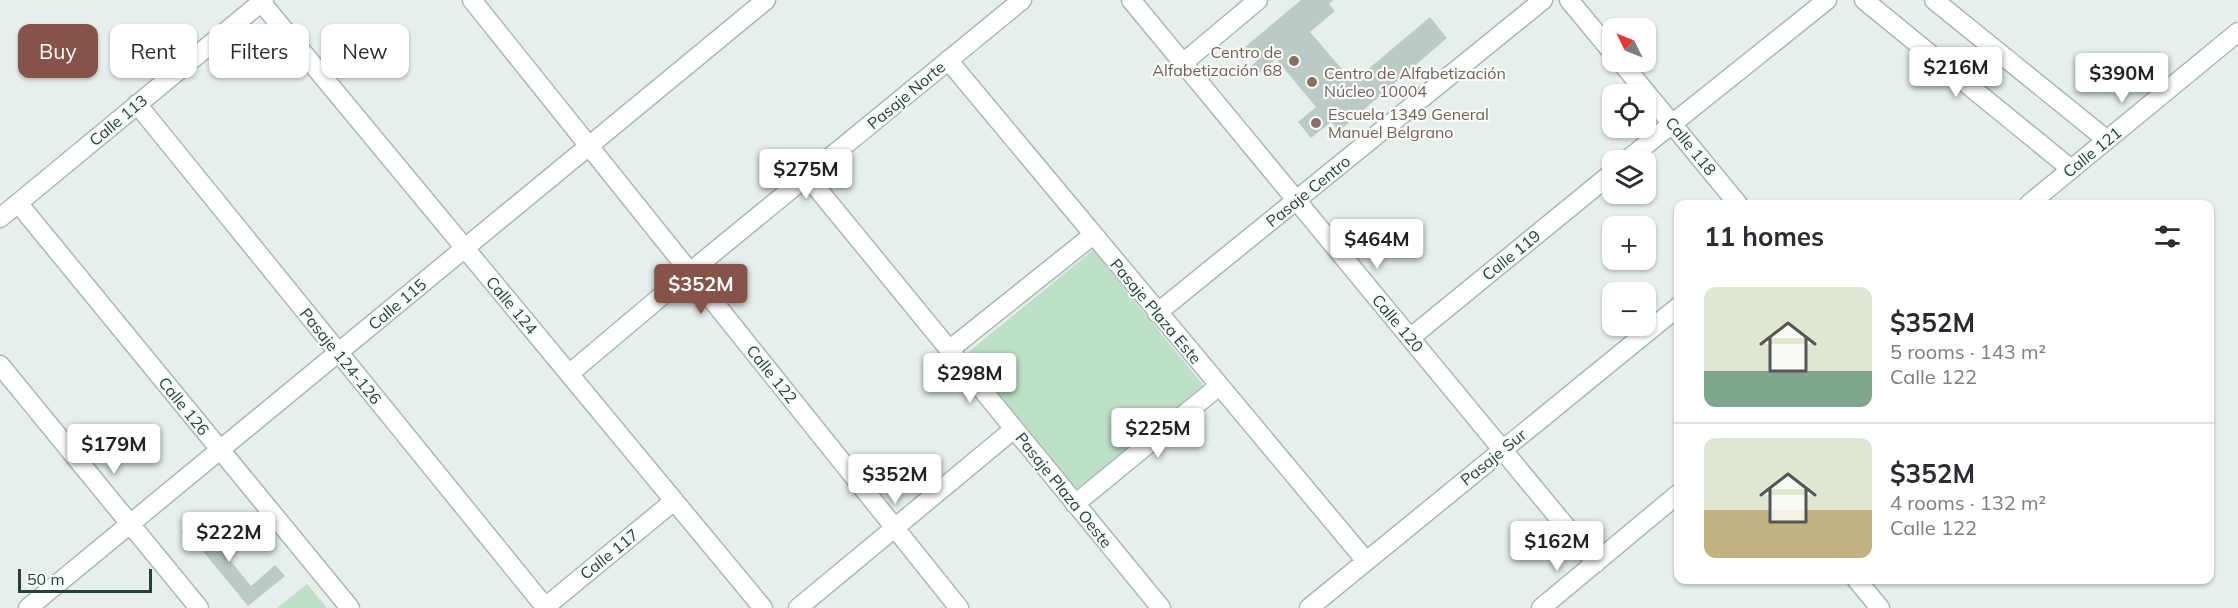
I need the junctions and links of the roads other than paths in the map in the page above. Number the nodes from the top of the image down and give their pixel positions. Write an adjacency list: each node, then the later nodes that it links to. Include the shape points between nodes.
1 (472, 0): 20 (street, Calle 122)
2 (766, 0): 20 (street, Calle 115)
3 (1022, 0): 14 (street, Pasaje Norte)
4 (1131, 0): 15 (street, Calle 120)
5 (1258, 0): 15 (street)
6 (1543, 0): 25 (street, Pasaje Centro)
7 (1569, 0): 13 (street)
8 (1827, 0): 18 (street)
9 (1864, 0): 22 (street)
10 (1934, 0): 19 (street)
11 (263, 1): 17 (street, Calle 113); 31 (street, Calle 124)
12 (2238, 32): 19 (street, Calle 121)
13 (1602, 40)
14 (948, 60): 23 (street, Pasaje Norte); 30 (street, Pasaje Plaza Este)
15 (1183, 63): 25 (street, Calle 120)
16 (1629, 72): 18 (street, Calle 118)
17 (137, 104): 28 (street, Calle 113); 37 (street, Pasaje 124-126)
18 (1672, 124): 21 (street); 26 (street, Calle 118)
19 (2107, 140): 22 (street, Calle 121)
20 (589, 146): 31 (street, Calle 115); 32 (street, Calle 122)
21 (1640, 150)
22 (2071, 169): 27 (street, Calle 121)
23 (807, 177): 32 (street, Pasaje Norte); 36 (street, Pasaje Plaza Oeste)
24 (1602, 181): 35 (street, Calle 119)
25 (1296, 200): 34 (street, Pasaje Centro); 35 (street, Calle 120)
26 (1735, 200)
27 (2034, 200)
28 (18, 203): 29 (street, Calle 113); 42 (street, Calle 126)
29 (0, 218)
30 (1092, 235): 34 (street, Pasaje Plaza Este); 36 (street)
31 (465, 248): 37 (street, Calle 115); 39 (street, Calle 124)
32 (690, 272): 39 (street, Pasaje Norte); 48 (street, Calle 122)
33 (1674, 310): 43 (street, Pasaje Sur)
34 (1157, 313): 40 (street, Pasaje Plaza Este)
35 (1410, 338): 43 (street, Calle 120)
36 (949, 350): 41 (street, Pasaje Plaza Oeste)
37 (338, 352): 42 (street, Calle 115); 55 (street, Pasaje 124-126)
38 (0, 365): 47 (street)
39 (570, 374): 45 (street, Calle 124)
40 (1219, 386): 46 (street); 49 (street, Pasaje Plaza Este)
41 (1014, 429): 46 (street, Pasaje Plaza Oeste); 48 (street)
42 (220, 450): 47 (street, Calle 115); 54 (street, Calle 126)
43 (1502, 450): 49 (street, Pasaje Sur); 50 (street, Calle 120)
44 (1674, 497): 50 (street)
45 (674, 501): 55 (street, Calle 117); 56 (street, Calle 124)
46 (1075, 504): 59 (street, Pasaje Plaza Oeste)
47 (130, 524): 52 (street, Calle 115); 53 (street)
48 (895, 529): 57 (street); 58 (street, Calle 122)
49 (1366, 561): 60 (street, Pasaje Sur)
50 (1596, 563): 61 (street)
51 (1860, 584): 62 (street)
52 (28, 608)
53 (199, 608)
54 (350, 608)
55 (545, 608)
56 (763, 608)
57 (798, 608)
58 (959, 608)
59 (1161, 608)
60 (1309, 608)
61 (1541, 608)
62 (1880, 608)

